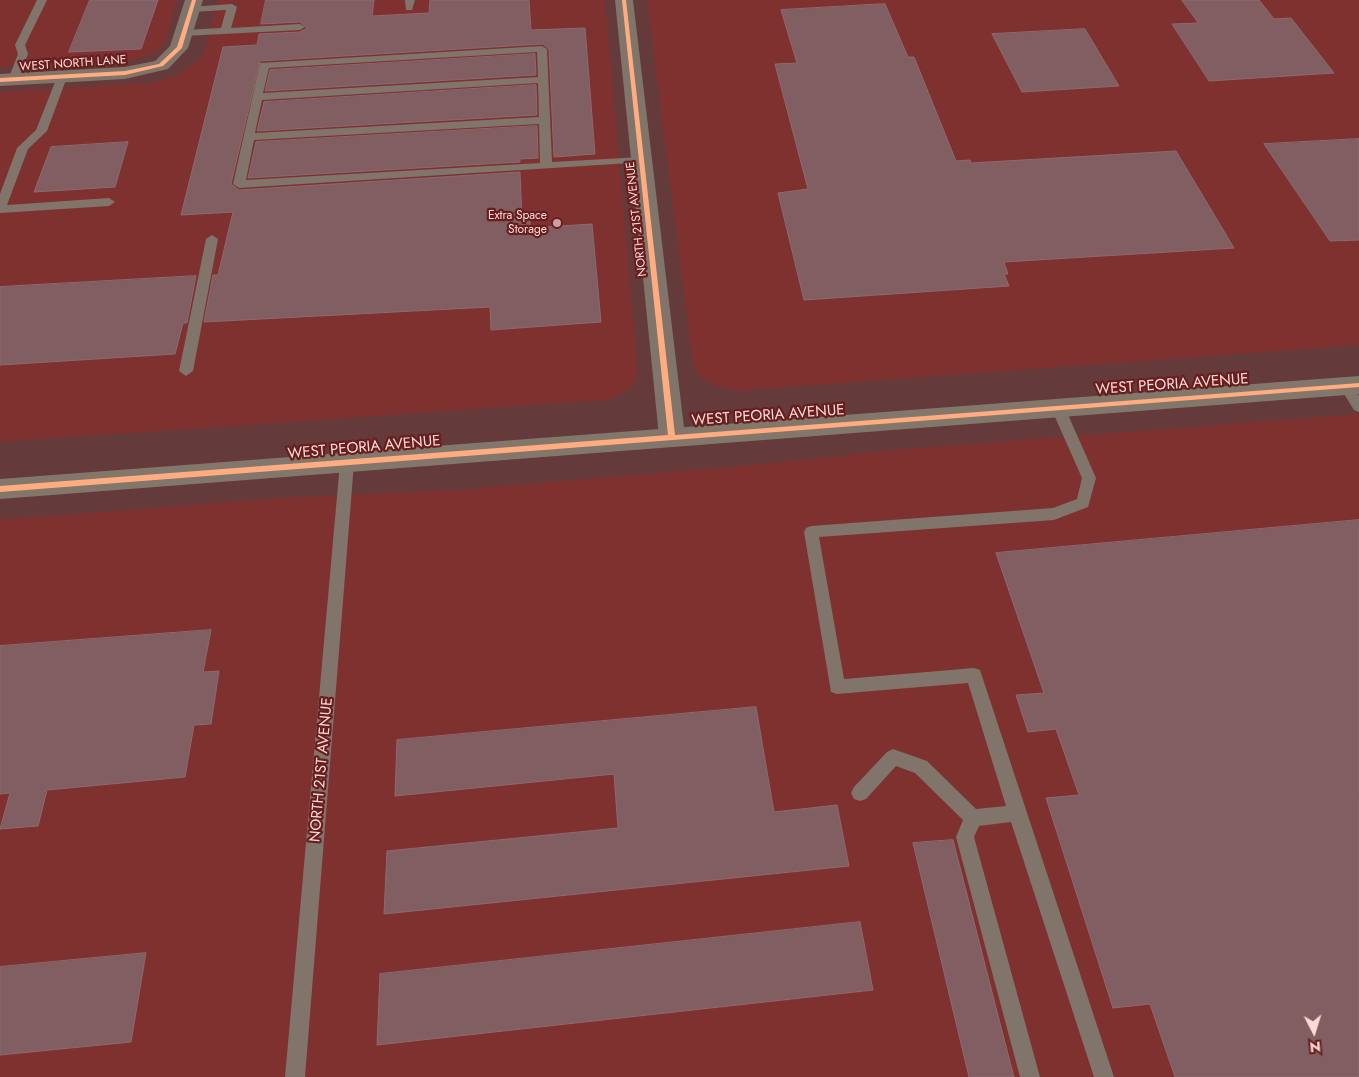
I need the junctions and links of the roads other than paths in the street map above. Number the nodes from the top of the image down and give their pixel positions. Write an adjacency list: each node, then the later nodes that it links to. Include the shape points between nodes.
1 (42, 0): 8 (lane, via 20,44 23,54)
2 (624, 0): 13 (street, NORTH 21ST AVENUE)
3 (193, 4): 5 (lane, via 232,7); 6 (street, WEST NORTH LANE)
4 (300, 27): 5 (lane)
5 (224, 31): 6 (lane)
6 (184, 33): 7 (street, WEST NORTH LANE, via 180,48 161,65 125,73)
7 (62, 77): 8 (street, WEST NORTH LANE); 15 (lane, via 41,131 23,148 0,209)
8 (6, 80)
9 (543, 80): 10 (lane); 10 (lane, via 542,49 264,65); 11 (lane)
10 (257, 96): 12 (lane)
11 (545, 120): 12 (lane); 14 (lane)
12 (248, 137): 14 (lane, via 239,184)
13 (642, 160): 14 (lane); 21 (street, NORTH 21ST AVENUE)
14 (546, 166)
15 (109, 202)
16 (212, 239): 17 (lane)
17 (186, 371)
18 (1352, 385): 19 (lane); 20 (main road, WEST PEORIA AVENUE)
19 (1359, 407)
20 (1058, 408): 21 (main road, WEST PEORIA AVENUE); 25 (lane, via 1089,478 1083,503 1054,514 811,532 837,687 974,675)
21 (672, 436): 22 (main road, WEST PEORIA AVENUE)
22 (347, 463): 23 (main road, WEST PEORIA AVENUE); 27 (lane, NORTH 21ST AVENUE)
23 (0, 489)
24 (860, 793): 26 (lane, via 893,757 921,766)
25 (1017, 813): 26 (lane); 29 (lane)
26 (973, 818): 28 (lane, via 965,837)
27 (295, 1077)
28 (1030, 1077)
29 (1104, 1077)

